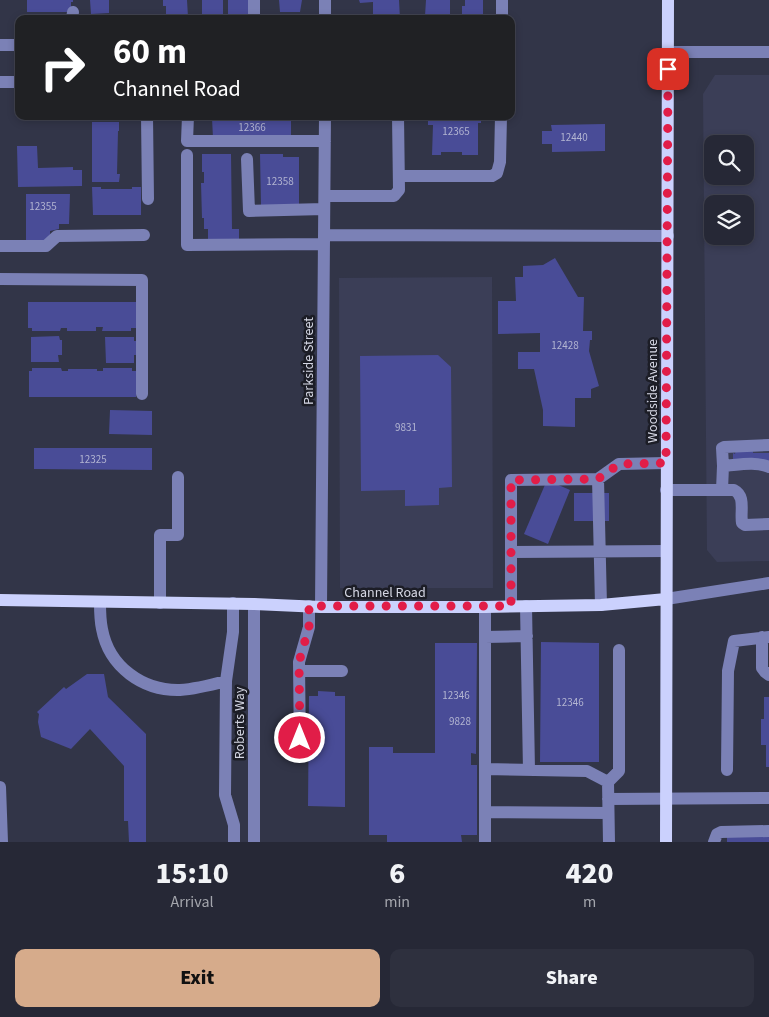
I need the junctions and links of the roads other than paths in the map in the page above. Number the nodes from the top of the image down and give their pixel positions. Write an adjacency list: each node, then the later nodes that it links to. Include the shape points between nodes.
1 (254, 0): 5 (street)
2 (325, 0): 6 (street)
3 (502, 0): 7 (street)
4 (668, 0): 10 (main road, Woodside Avenue)
5 (254, 15)
6 (325, 15)
7 (502, 15)
8 (0, 45): 9 (street)
9 (15, 45)
10 (668, 52): 11 (street); 26 (main road, Woodside Avenue)
11 (769, 52)
12 (0, 82): 13 (street)
13 (15, 82)
14 (148, 120): 23 (street)
15 (188, 120): 19 (street, via 187,141)
16 (325, 120): 19 (street, Parkside Street)
17 (398, 120): 22 (street)
18 (501, 120): 22 (street, via 500,162 497,173 492,176)
19 (325, 141): 24 (street, Parkside Street)
20 (187, 155): 27 (street, via 187,245)
21 (247, 159): 24 (street, via 249,211)
22 (399, 176): 24 (street, via 399,190 394,196)
23 (148, 199)
24 (325, 202): 27 (street, Parkside Street)
25 (144, 235): 28 (street, via 57,236 46,246)
26 (668, 236): 27 (street); 32 (main road, Woodside Avenue)
27 (324, 240): 51 (street, Parkside Street)
28 (0, 246)
29 (0, 279): 30 (street, via 142,280)
30 (142, 394)
31 (769, 445): 33 (street, via 724,447)
32 (666, 463): 36 (street, via 619,464); 37 (main road, Woodside Avenue)
33 (722, 466): 34 (street, via 753,464); 38 (street)
34 (769, 467)
35 (178, 477): 47 (street, via 178,535 160,535)
36 (598, 479): 41 (street, via 511,480); 42 (street)
37 (666, 490): 38 (street); 40 (main road, Woodside Avenue)
38 (722, 490): 39 (street, via 739,492 742,523)
39 (769, 524)
40 (666, 551): 42 (street); 44 (main road, Woodside Avenue)
41 (512, 552): 42 (street); 52 (street)
42 (600, 552): 50 (street)
43 (769, 583): 44 (street, Channel Road)
44 (666, 599): 50 (main road, Channel Road); 71 (main road, Woodside Avenue)
45 (0, 600): 46 (main road, Channel Road)
46 (100, 602): 47 (main road, Channel Road); 62 (street, via 107,646 131,677 154,688 167,690 204,687)
47 (160, 602): 48 (main road, Channel Road)
48 (233, 603): 49 (main road, Channel Road); 62 (street, via 233,632)
49 (254, 604): 51 (main road, Channel Road); 77 (street, Roberts Way)
50 (601, 605): 53 (main road, Channel Road)
51 (315, 606): 54 (main road, Channel Road); 59 (street, Parkside Street, via 299,662)
52 (511, 606): 53 (main road, Channel Road); 54 (main road, Channel Road)
53 (526, 606): 55 (street)
54 (485, 607): 56 (street)
55 (527, 636): 56 (street); 65 (street)
56 (485, 637): 64 (street)
57 (766, 637): 61 (street, via 762,668); 66 (street, via 734,641 728,671)
58 (619, 650): 67 (street, via 619,771)
59 (300, 671): 60 (street); 63 (street, Parkside Street)
60 (342, 671)
61 (769, 674)
62 (226, 681): 76 (street, via 225,795 234,825)
63 (300, 755)
64 (485, 769): 65 (street); 72 (street)
65 (529, 770): 67 (street, via 587,771)
66 (727, 770)
67 (608, 782): 70 (street)
68 (0, 787): 75 (street)
69 (769, 798): 71 (street)
70 (608, 799): 71 (street); 73 (street)
71 (666, 800): 80 (main road, Woodside Avenue)
72 (485, 812): 73 (street); 78 (street)
73 (608, 813): 79 (street)
74 (769, 830): 81 (street, via 721,832)
75 (2, 842)
76 (234, 842)
77 (254, 842)
78 (485, 842)
79 (609, 842)
80 (666, 842)
81 (714, 842)

